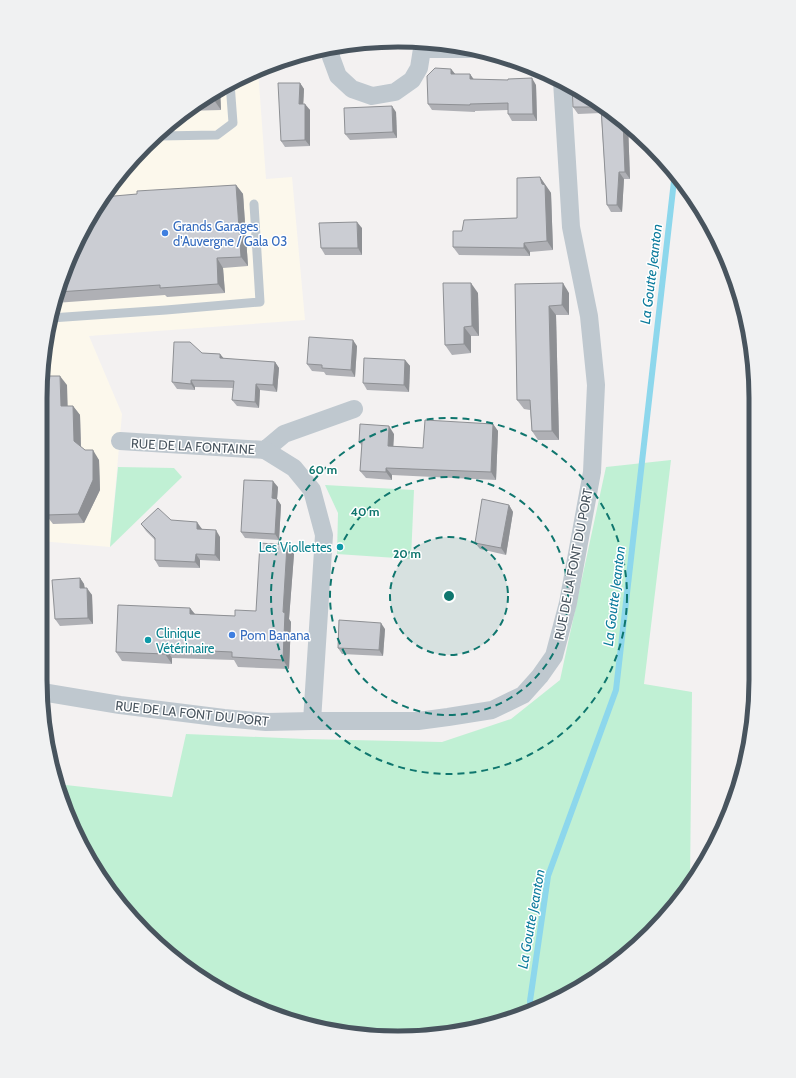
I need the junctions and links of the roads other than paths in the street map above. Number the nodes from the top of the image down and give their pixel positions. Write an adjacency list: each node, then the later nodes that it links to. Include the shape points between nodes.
1 (422, 48): 2 (street, via 419,68 412,80 395,92 372,96 352,89 338,76)
2 (330, 54)
3 (562, 88): 12 (street, RUE DE LA FONT DU PORT, via 570,227 589,316 596,385 592,472 568,603 554,656 523,695 492,710 418,722)
4 (231, 90): 5 (lane, via 233,123 217,135)
5 (165, 136)
6 (254, 204): 7 (lane, via 260,302)
7 (57, 318)
8 (354, 409): 10 (street, RUE DE LA FONTAINE, via 284,434)
9 (120, 442): 10 (street, RUE DE LA FONTAINE)
10 (265, 450): 12 (street, RUE DE LA FONTAINE, via 294,468 312,490 324,535)
11 (48, 693): 12 (street, RUE DE LA FONT DU PORT, via 224,718 266,722)
12 (312, 721)

